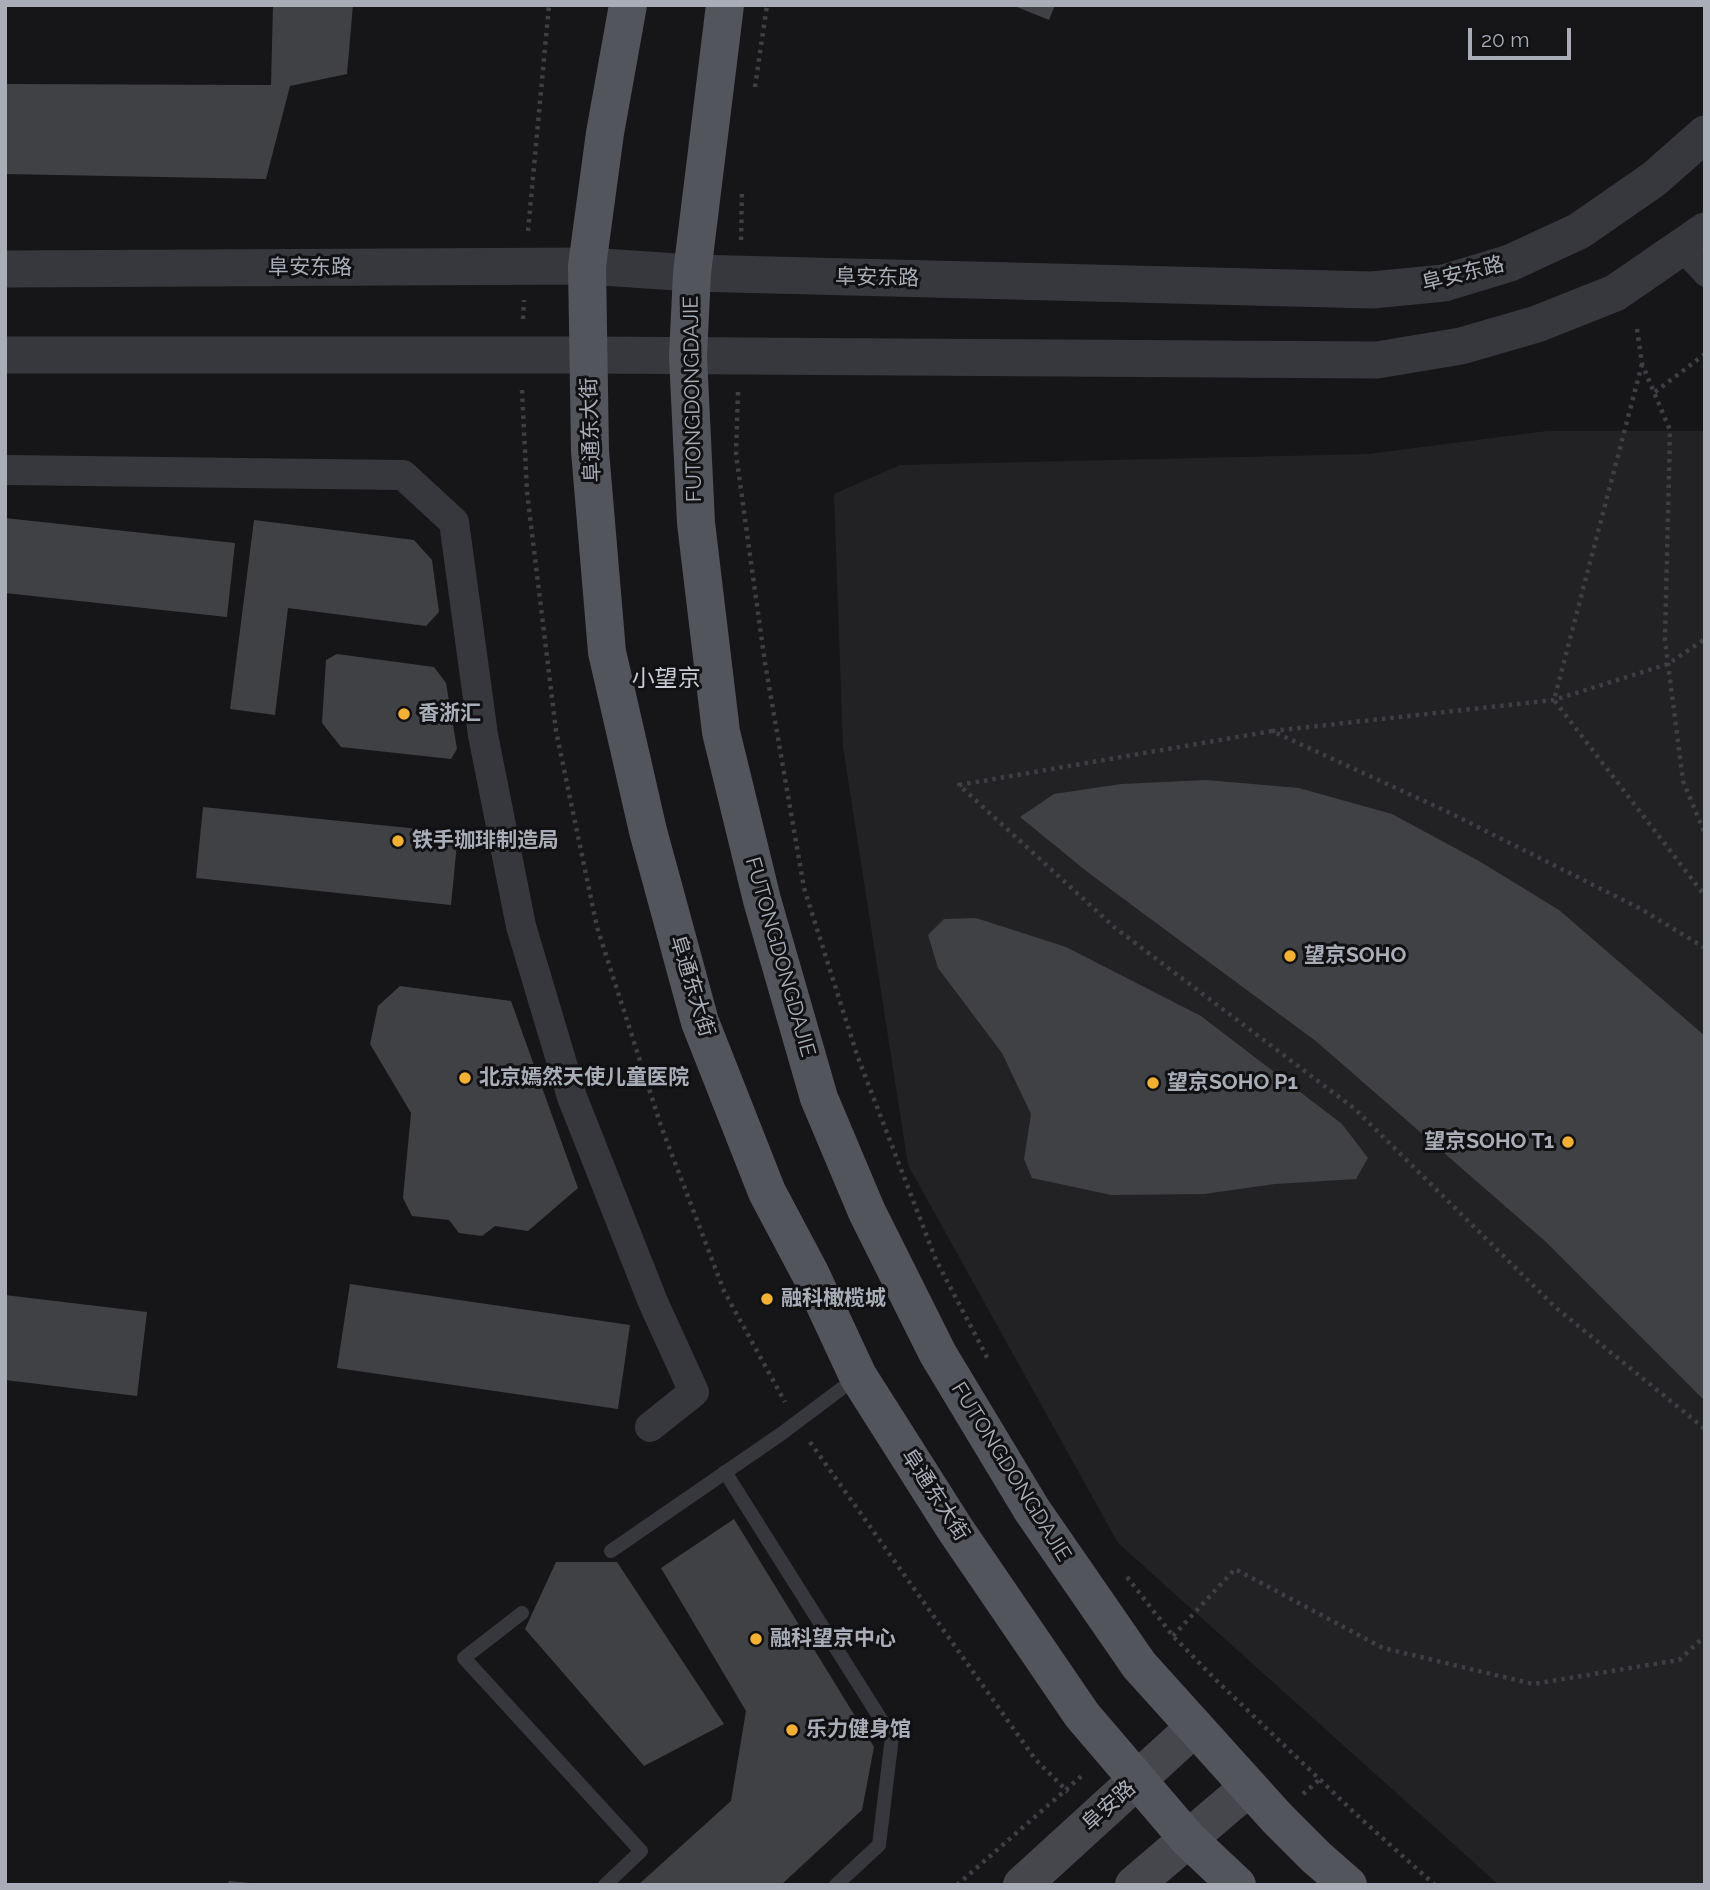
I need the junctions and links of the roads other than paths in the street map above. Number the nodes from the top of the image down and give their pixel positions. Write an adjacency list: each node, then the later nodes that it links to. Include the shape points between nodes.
1 (628, 5): 5 (main road, 阜通东大街)
2 (726, 5): 7 (main road, FUTONGDONGDAJIE)
3 (1705, 134): 7 (street, 阜安东路, via 1654,179 1579,231 1510,263 1444,283 1372,290)
4 (1692, 239): 8 (street); 11 (street, via 1615,293 1537,324 1461,346 1377,360)
5 (587, 266): 6 (street, 阜安东路); 7 (street, 阜安东路); 10 (main road, 阜通东大街)
6 (5, 269)
7 (692, 273): 11 (main road, FUTONGDONGDAJIE)
8 (1705, 275)
9 (5, 355): 10 (street)
10 (588, 355): 11 (street); 13 (main road, 阜通东大街, via 590,452 607,652 648,831 700,1022 768,1192)
11 (688, 356): 18 (main road, FUTONGDONGDAJIE, via 696,523 721,732 762,900 819,1098 867,1212 945,1366 1099,1610 1139,1665)
12 (5, 470): 14 (street, via 403,475 454,522 482,735 521,926 572,1097 694,1392)
13 (859, 1376): 15 (lane); 19 (main road, 阜通东大街, via 955,1529 1068,1695)
14 (650, 1427)
15 (725, 1472): 16 (lane); 23 (lane, via 892,1737 879,1844)
16 (611, 1551)
17 (522, 1613): 22 (lane, via 464,1658 641,1851)
18 (1195, 1727): 19 (main road, 阜安路); 20 (main road, FUTONGDONGDAJIE)
19 (1136, 1781): 21 (main road, 阜通东大街); 24 (main road, 阜安路)
20 (1249, 1787): 21 (main road); 27 (main road, FUTONGDONGDAJIE)
21 (1188, 1839): 25 (main road); 26 (main road, 阜通东大街)
22 (605, 1885)
23 (836, 1885)
24 (1022, 1885)
25 (1134, 1885)
26 (1237, 1885)
27 (1348, 1885)

